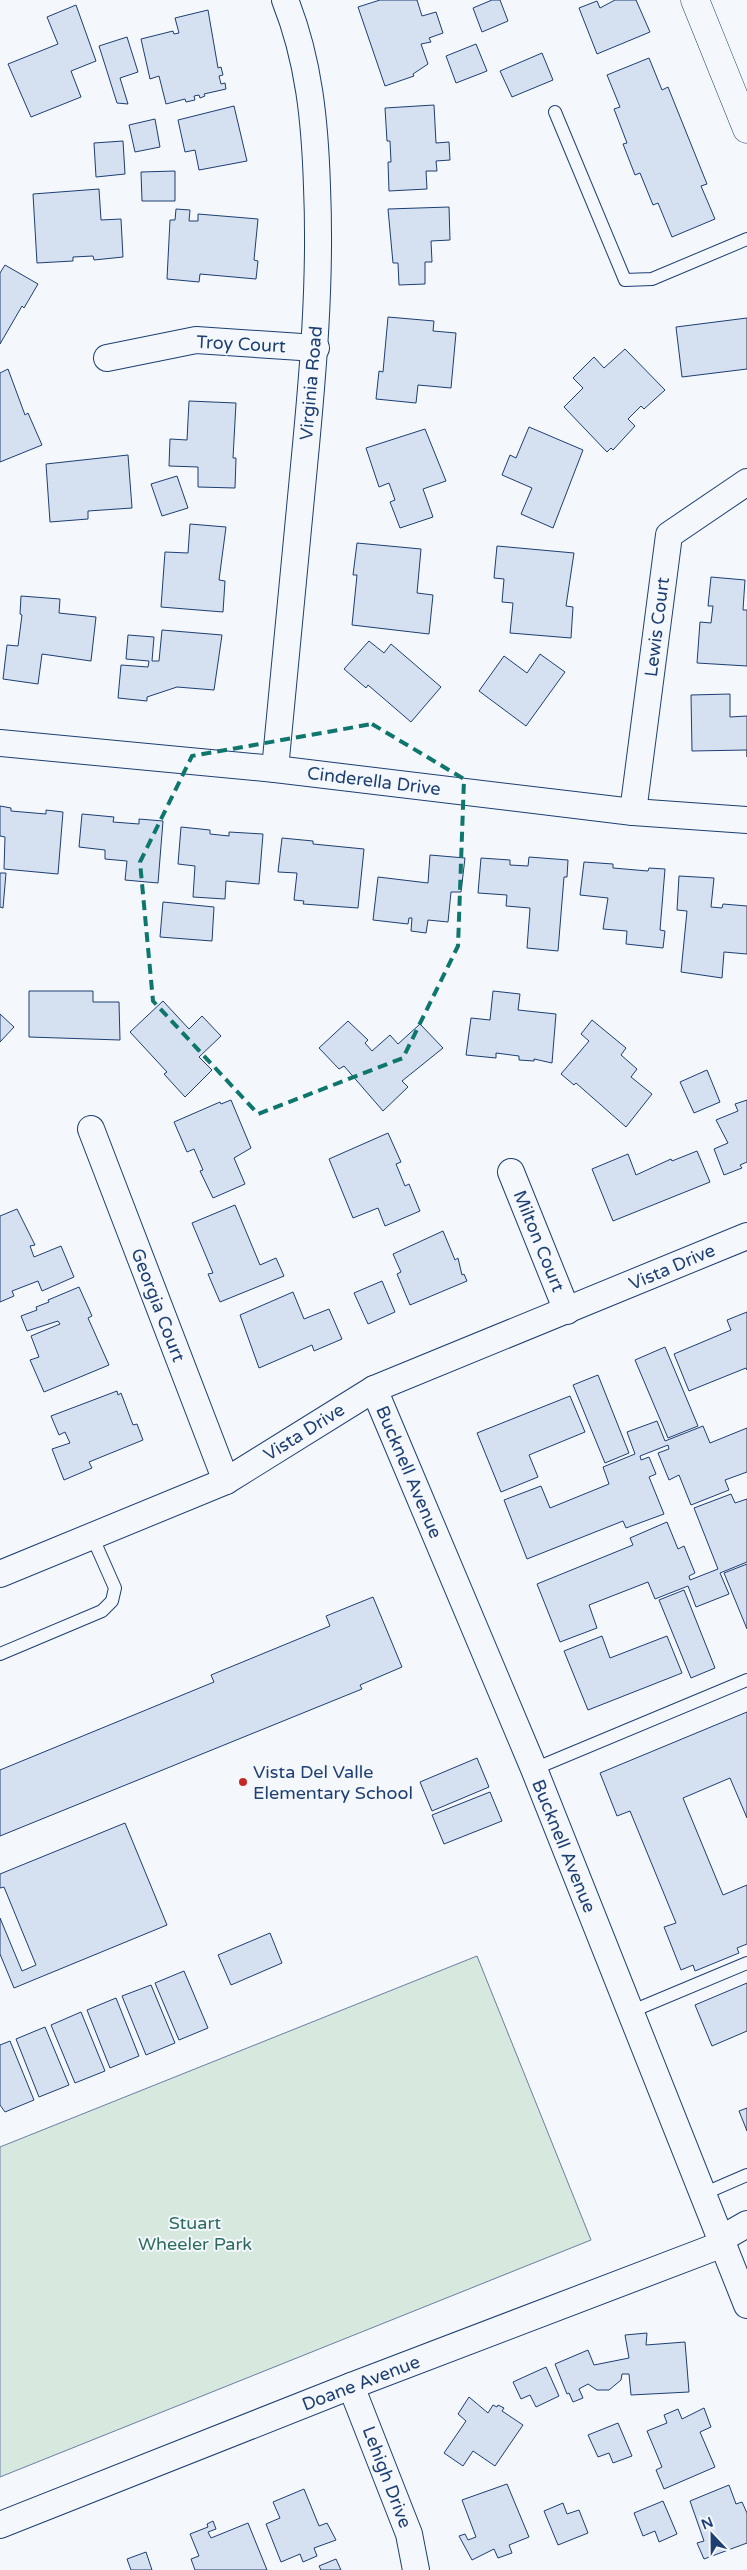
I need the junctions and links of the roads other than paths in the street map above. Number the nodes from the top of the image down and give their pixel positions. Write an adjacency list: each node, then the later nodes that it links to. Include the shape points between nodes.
1 (285, 0): 6 (street, Virginia Road, via 295,24 309,82 316,141 320,247)
2 (695, 0): 4 (main road)
3 (555, 112): 5 (lane, via 625,280 652,279)
4 (747, 129)
5 (747, 239)
6 (316, 348): 7 (street, Troy Court, via 196,340); 10 (street, Virginia Road)
7 (107, 358)
8 (747, 482): 11 (street, Lewis Court, via 669,534)
9 (0, 743): 10 (street, Cinderella Drive)
10 (275, 768): 11 (street, Cinderella Drive)
11 (634, 812): 12 (street, Cinderella Drive)
12 (747, 820)
13 (91, 1130): 18 (street, Georgia Court)
14 (512, 1172): 16 (street, Milton Court)
15 (747, 1236): 16 (street, Vista Drive)
16 (567, 1311): 17 (street, Vista Drive)
17 (374, 1389): 18 (street, Vista Drive); 23 (street, Bucknell Avenue)
18 (226, 1481): 19 (street, Vista Drive)
19 (92, 1536): 20 (street, Vista Drive); 21 (lane, via 115,1588 112,1601 102,1610)
20 (0, 1574)
21 (0, 1654)
22 (747, 1680): 23 (lane)
23 (534, 1769): 25 (street, Bucknell Avenue)
24 (747, 1963): 25 (lane)
25 (630, 2012): 27 (street, Bucknell Avenue)
26 (747, 2175): 27 (lane)
27 (703, 2194): 29 (street, Bucknell Avenue)
28 (747, 2224): 29 (street, Doane Avenue)
29 (722, 2242): 30 (street, Bucknell Avenue); 31 (street, Doane Avenue)
30 (747, 2305)
31 (351, 2386): 32 (street, Doane Avenue); 33 (street, Lehigh Drive, via 409,2534)
32 (0, 2525)
33 (416, 2570)

